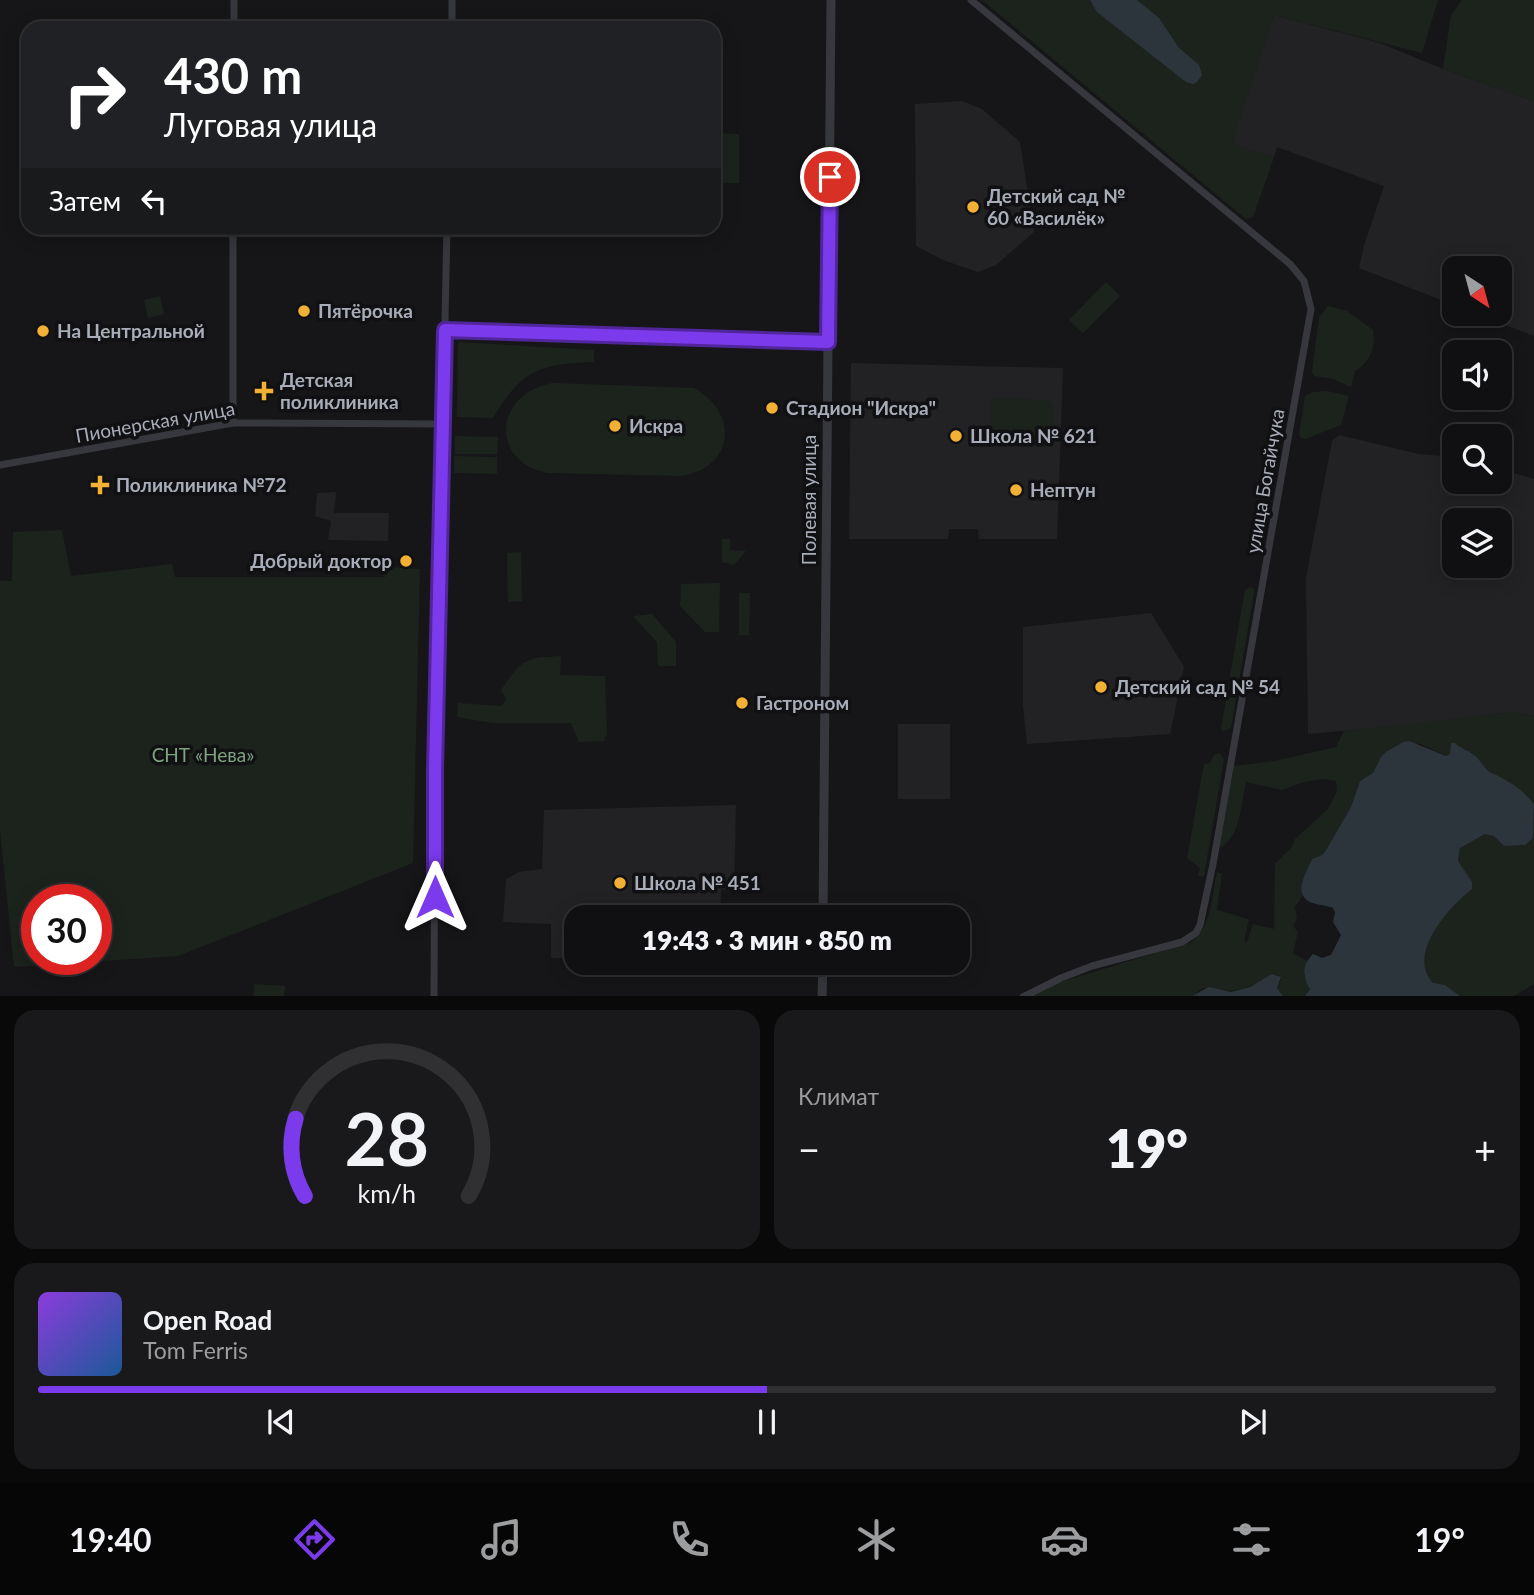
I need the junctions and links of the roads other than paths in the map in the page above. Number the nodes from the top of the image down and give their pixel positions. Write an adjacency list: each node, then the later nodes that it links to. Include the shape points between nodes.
1 (234, 0): 5 (street)
2 (452, 0): 6 (street)
3 (831, 0): 10 (street, Полевая улица)
4 (971, 0): 18 (street, улица Богайчука, via 1290,264 1304,281 1311,309 1200,925 1182,942 1092,966)
5 (234, 21)
6 (452, 21)
7 (233, 235): 11 (street)
8 (447, 235): 9 (street)
9 (445, 330): 10 (street); 12 (street)
10 (828, 342): 14 (street, Полевая улица)
11 (233, 423): 12 (street, Пионерская улица); 13 (street, Пионерская улица)
12 (443, 424): 16 (street)
13 (0, 465)
14 (823, 905)
15 (822, 975): 17 (street)
16 (434, 996)
17 (822, 996)
18 (1023, 996)

